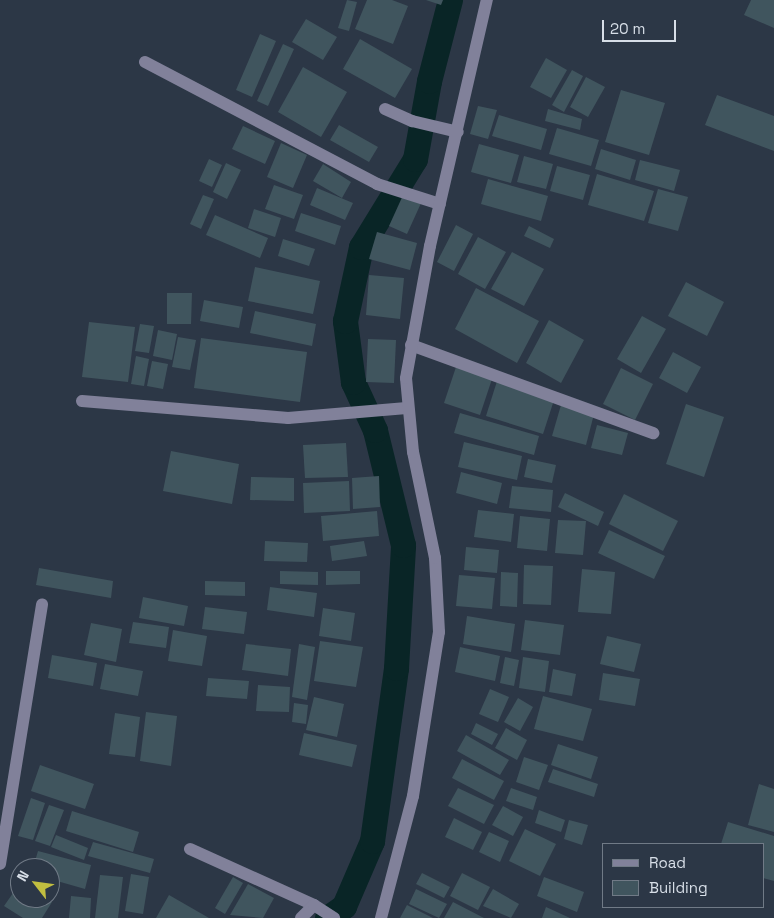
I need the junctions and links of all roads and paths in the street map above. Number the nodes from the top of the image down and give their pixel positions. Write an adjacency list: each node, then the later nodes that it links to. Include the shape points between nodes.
1 (487, 0): 4 (street)
2 (145, 62): 5 (street, via 385,187)
3 (385, 109): 4 (street, via 412,121)
4 (458, 132): 5 (street)
5 (440, 204): 6 (street)
6 (411, 345): 8 (street); 9 (street)
7 (82, 401): 8 (street, via 288,418)
8 (407, 408): 16 (street, via 435,558 439,632 413,796)
9 (653, 434)
10 (42, 604): 12 (street)
11 (190, 849): 13 (street)
12 (0, 864)
13 (318, 908): 14 (street); 15 (street)
14 (301, 918)
15 (334, 918)
16 (380, 918)

